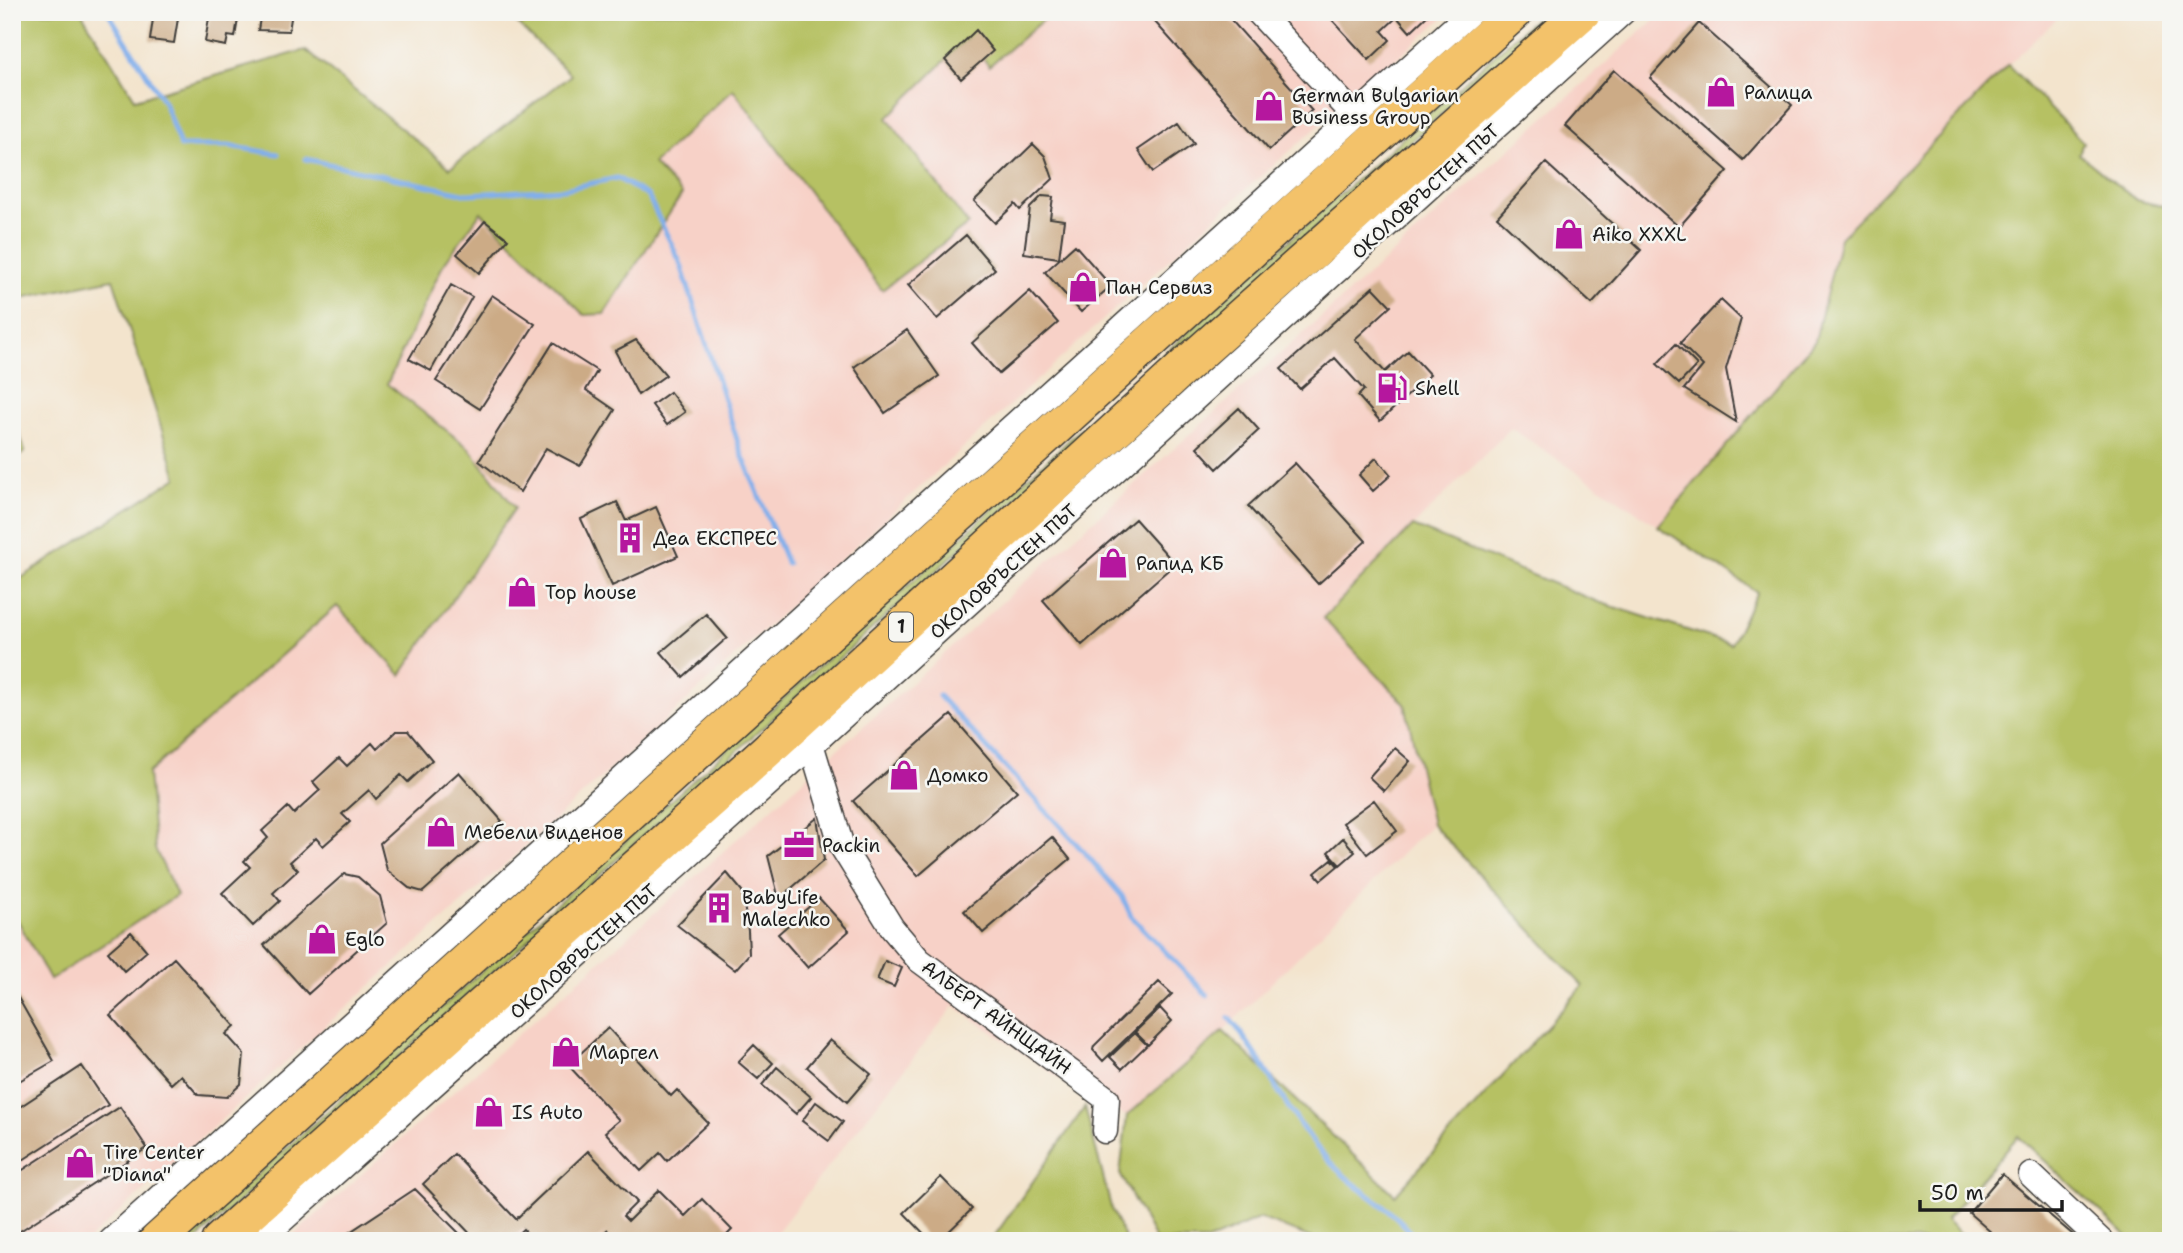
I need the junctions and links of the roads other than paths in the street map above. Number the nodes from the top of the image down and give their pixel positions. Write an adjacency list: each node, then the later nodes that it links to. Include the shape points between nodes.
1 (1258, 12): 6 (street)
2 (1471, 12): 6 (street)
3 (1515, 12): 11 (highway, 1)
4 (1583, 12): 12 (highway, ОКОЛОВРЪСТЕН ПЪТ / 1, via 1185,365 765,752)
5 (1623, 12): 7 (street, ОКОЛОВРЪСТЕН ПЪТ, via 933,632)
6 (1354, 115): 10 (street)
7 (812, 747): 8 (street, АЛБЕРТ АЙНЩАЙН, via 842,847 892,928 919,960 1107,1099); 13 (street, ОКОЛОВРЪСТЕН ПЪТ)
8 (1105, 1131)
9 (2031, 1175): 14 (street)
10 (111, 1241)
11 (157, 1241)
12 (219, 1241)
13 (259, 1241)
14 (2101, 1241)

